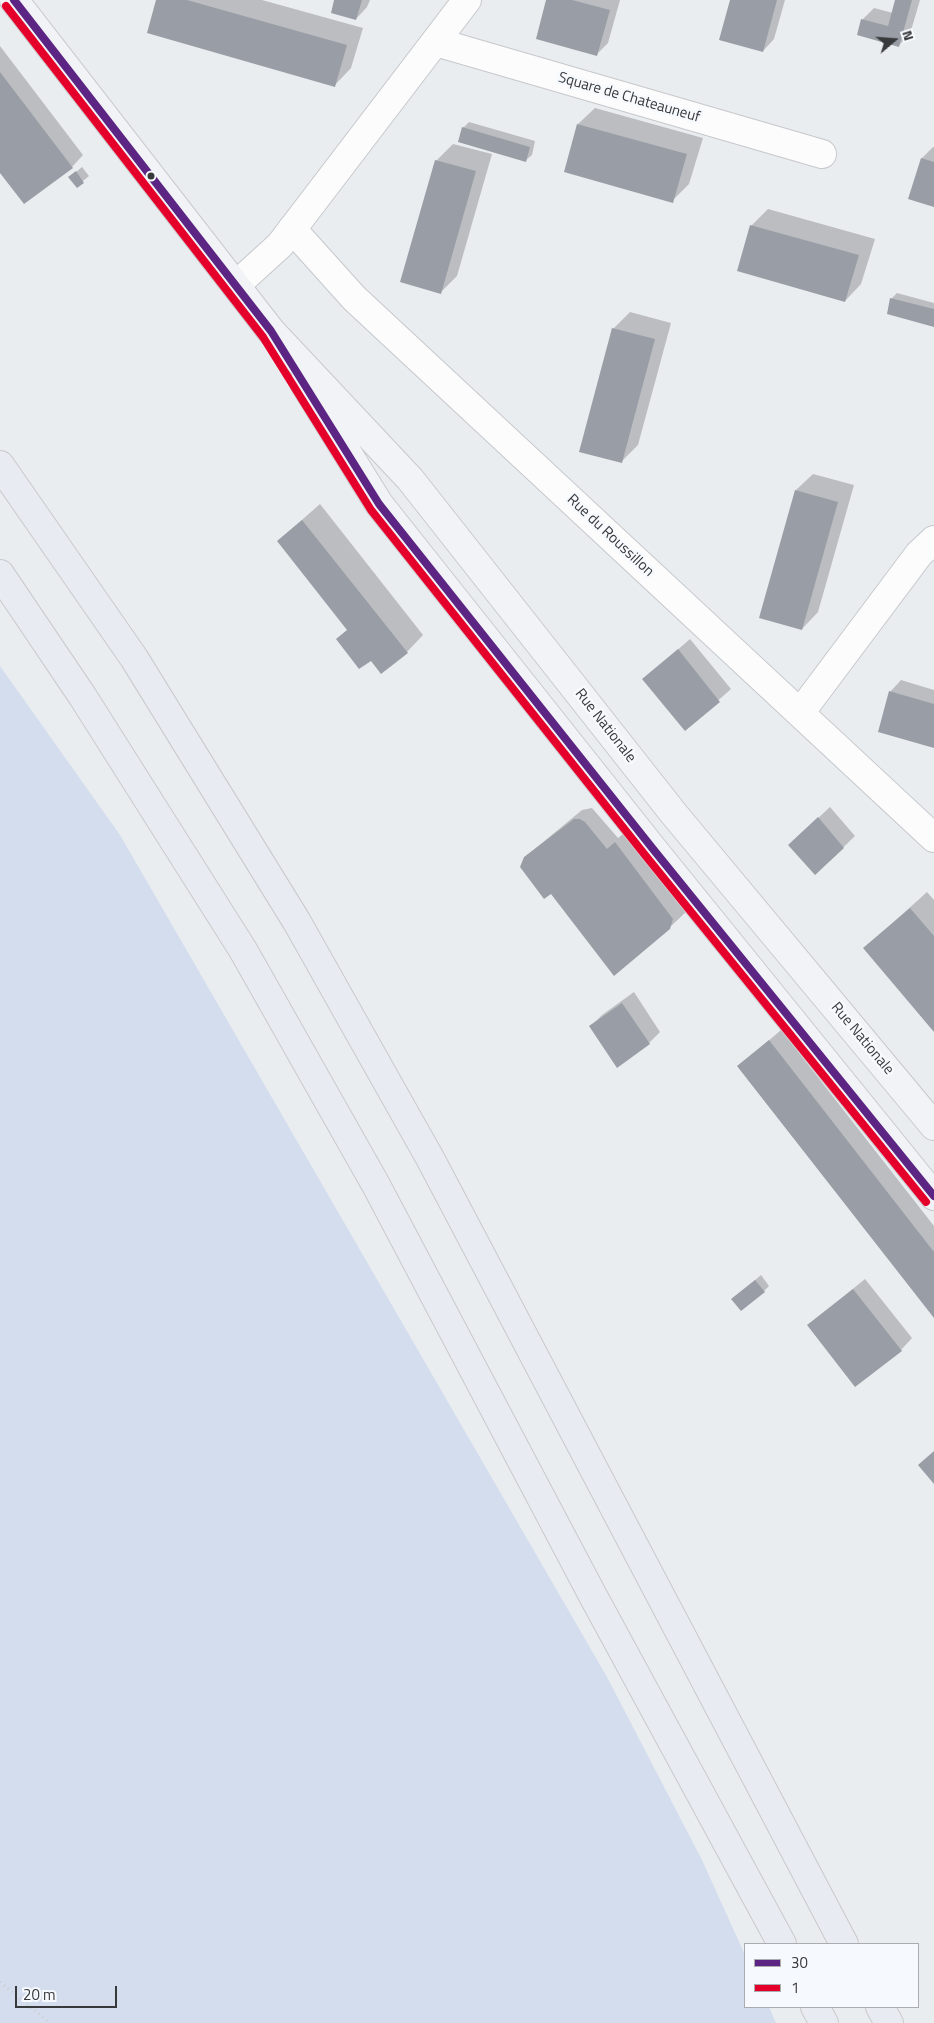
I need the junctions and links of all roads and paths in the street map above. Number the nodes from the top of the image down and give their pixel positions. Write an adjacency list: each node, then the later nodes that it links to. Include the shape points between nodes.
1 (14, 0): 6 (main road, Rue Nationale)
2 (467, 0): 3 (street)
3 (436, 42): 4 (street, Square de Chateauneuf); 5 (street)
4 (822, 154)
5 (292, 229): 6 (street, via 280,245); 11 (street, Rue du Roussillon, via 354,298)
6 (236, 285): 7 (main road, Rue Nationale)
7 (271, 331): 13 (main road, Rue Nationale, via 410,479 674,814); 14 (main road, Rue Nationale, via 379,504)
8 (0, 465): 16 (highway, via 134,658 297,922 431,1160)
9 (934, 540): 11 (street, via 919,554)
10 (0, 574): 15 (highway, via 83,697 243,950 376,1186)
11 (800, 713): 12 (street, Rue du Roussillon)
12 (934, 838)
13 (934, 1126)
14 (934, 1196)
15 (781, 1943)
16 (843, 1943)
17 (0, 1982): 20 (path)
18 (816, 2008): 21 (highway)
19 (881, 2008): 22 (highway)
20 (50, 2023)
21 (824, 2023)
22 (889, 2023)

